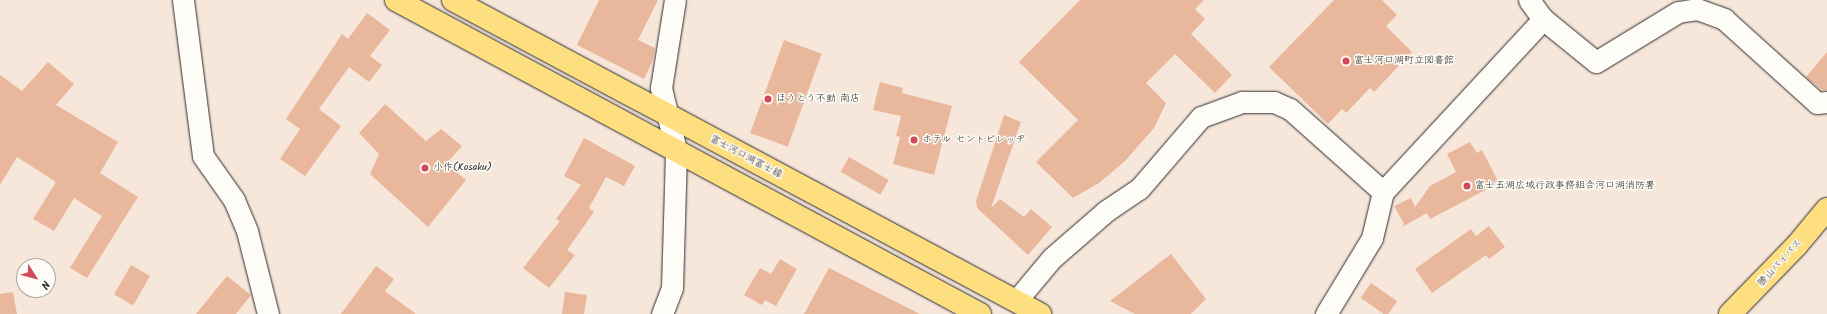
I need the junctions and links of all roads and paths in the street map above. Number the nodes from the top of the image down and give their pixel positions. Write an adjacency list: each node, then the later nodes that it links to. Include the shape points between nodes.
1 (183, 0): 14 (street, via 203,156 234,200 247,231)
2 (396, 0): 10 (main road)
3 (453, 0): 9 (main road, 富士河口湖富士線)
4 (675, 0): 9 (street, via 661,88)
5 (1529, 0): 7 (street)
6 (1674, 6): 7 (street, via 1596,62); 8 (street, via 1697,9 1724,19 1817,102)
7 (1544, 19): 11 (street)
8 (1827, 102)
9 (670, 116): 10 (street); 13 (main road, 富士河口湖富士線)
10 (676, 150): 15 (street, via 672,288); 16 (main road)
11 (1383, 192): 13 (street, via 1290,109 1274,102 1242,102 1201,117 1139,189 1106,211 1052,258); 18 (street, via 1372,238)
12 (1827, 208): 19 (main road, 勝山バイパス, via 1797,245)
13 (1016, 301): 17 (main road, 富士河口湖富士線)
14 (268, 314)
15 (662, 314)
16 (980, 314)
17 (1040, 314)
18 (1326, 314)
19 (1730, 314)

